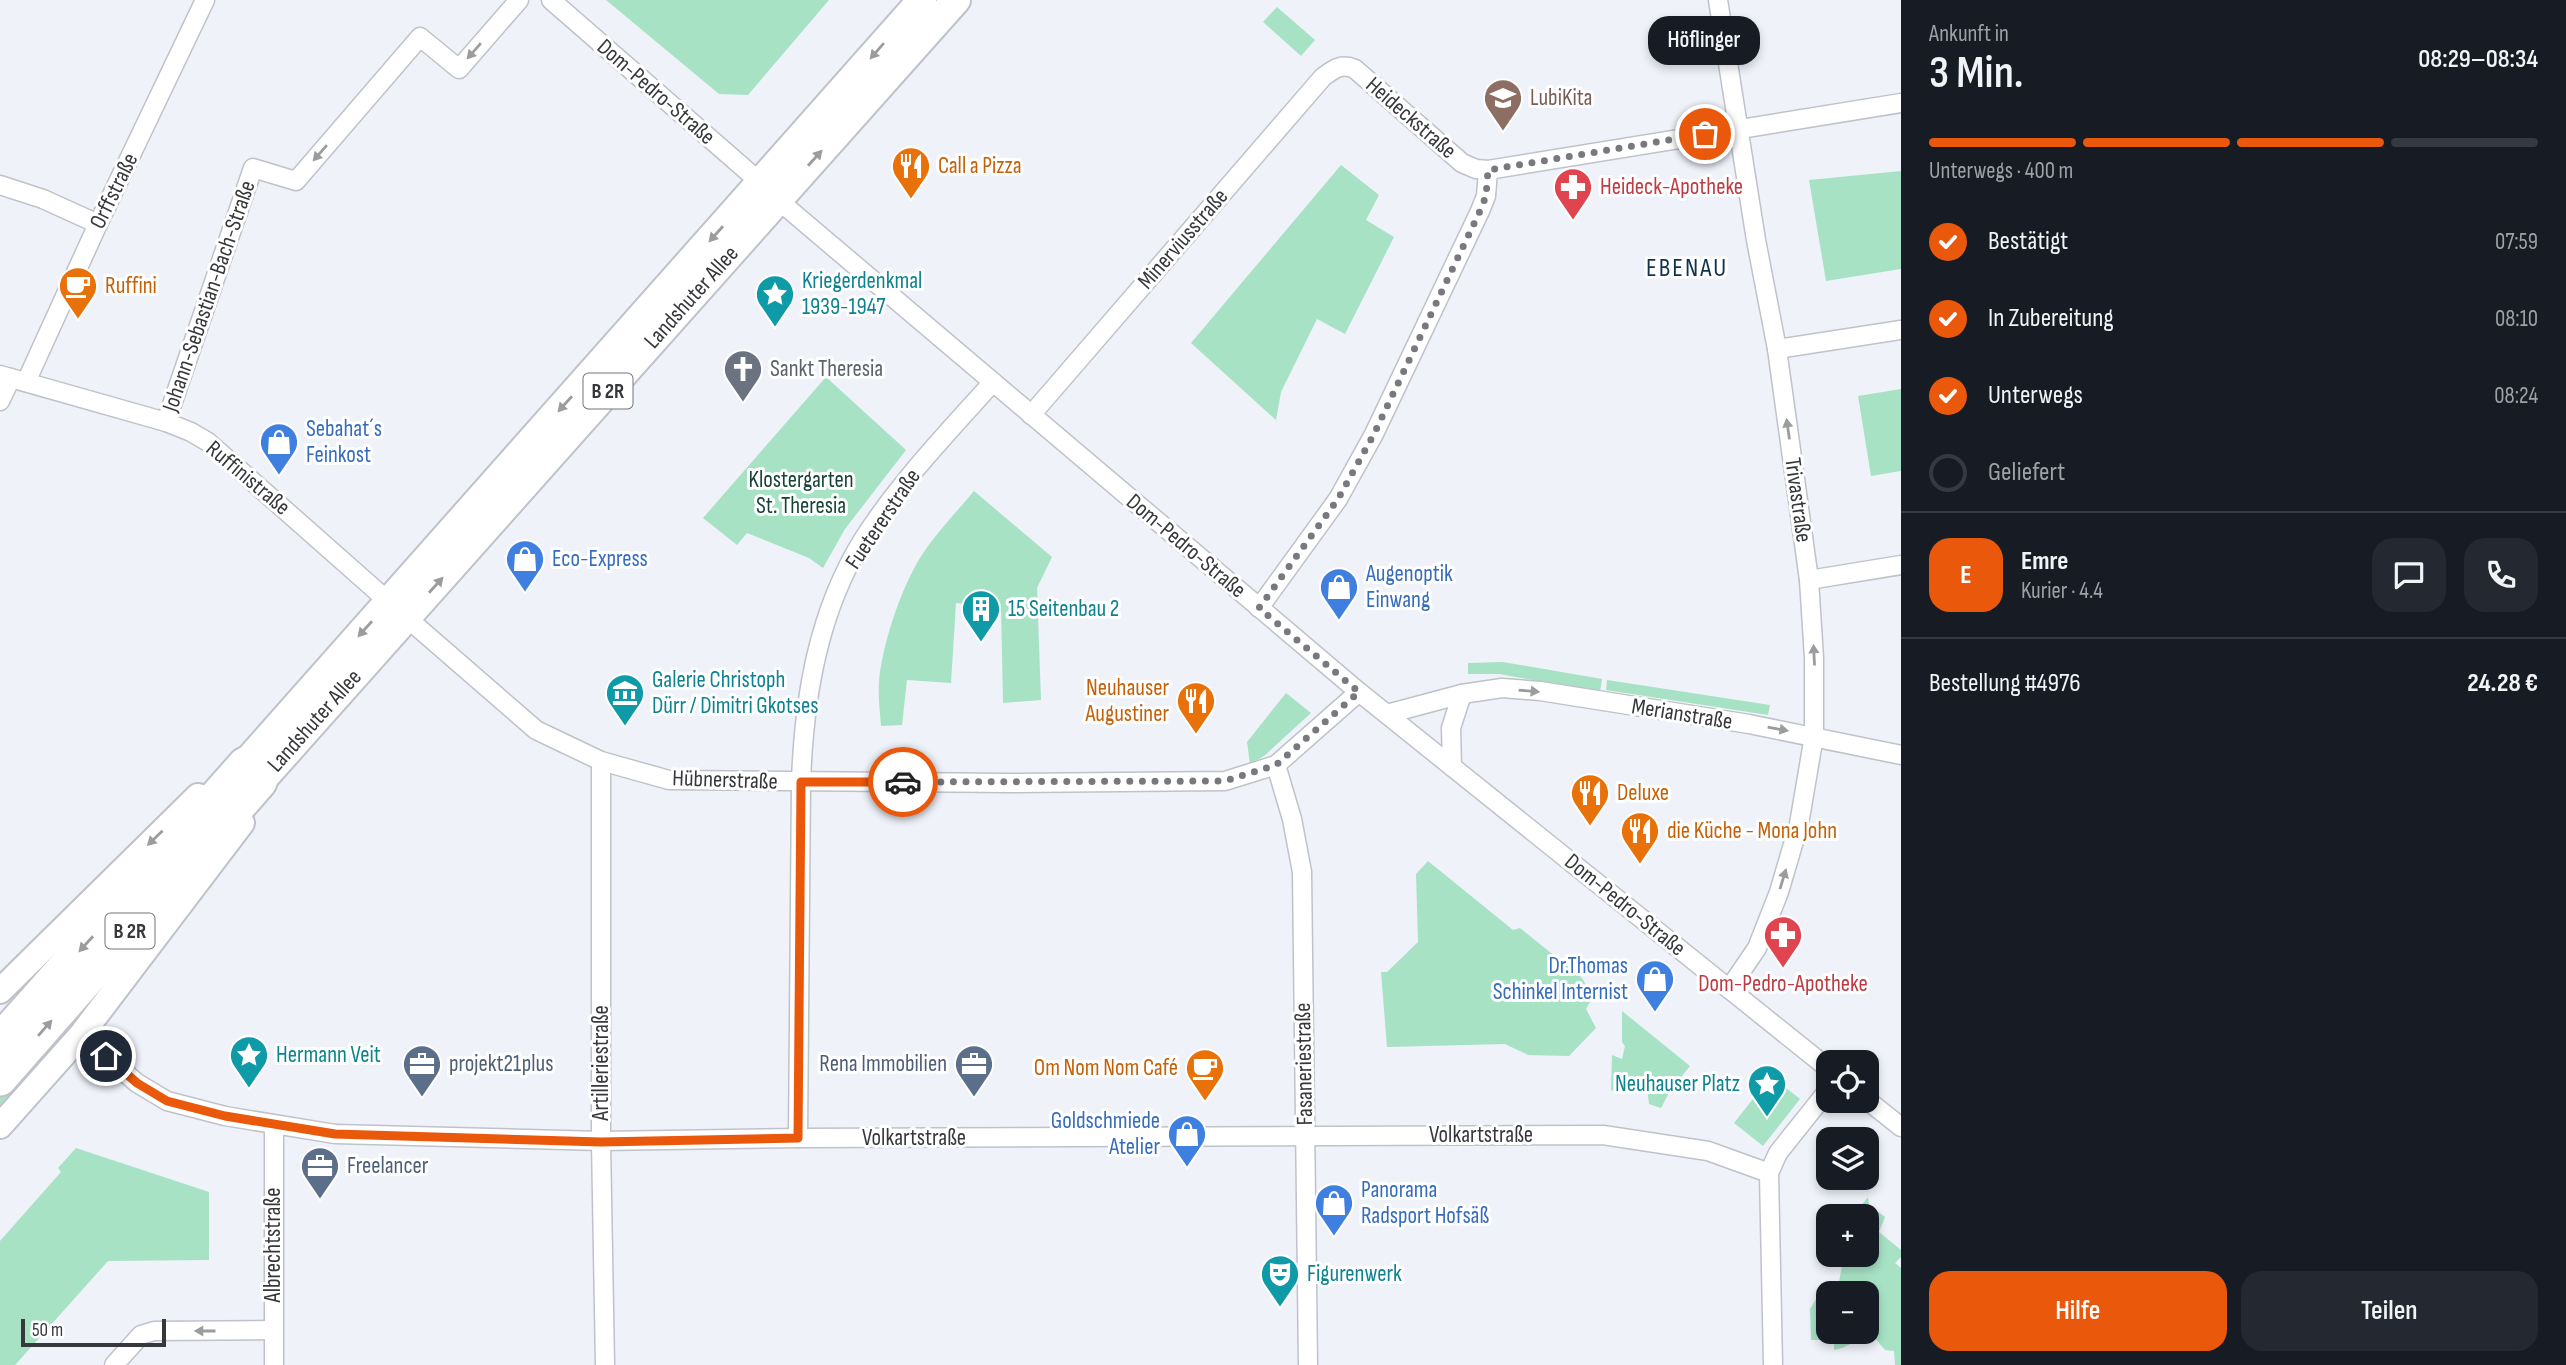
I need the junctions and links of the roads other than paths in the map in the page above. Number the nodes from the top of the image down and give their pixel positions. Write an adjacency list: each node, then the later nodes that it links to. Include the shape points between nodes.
1 (205, 0): 13 (street, Orffstraße)
2 (519, 0): 20 (street, Johann-Sebastian-Bach-Straße, one-way to 20, via 459,69 420,37 296,181 253,169)
3 (551, 0): 12 (street, Dom-Pedro-Straße)
4 (922, 0): 12 (main road, Landshuter Allee / B 2R, one-way to 12)
5 (956, 0): 12 (main road, Landshuter Allee / B 2R, one-way to 5)
6 (1718, 0): 9 (street, Trivastraße)
7 (1337, 66): 10 (street, Heideckstraße, via 1354,69 1462,163); 19 (street, Minerviusstraße)
8 (1901, 103): 9 (street)
9 (1738, 128): 10 (street); 15 (street, Trivastraße)
10 (1488, 170): 23 (street, via 1480,211 1374,434 1338,499)
11 (0, 185): 13 (street)
12 (770, 191): 17 (street, Dom-Pedro-Straße); 24 (main road, Landshuter Allee / B 2R)
13 (98, 224): 16 (street, Orffstraße)
14 (1901, 330): 15 (street)
15 (1777, 349): 22 (street, Trivastraße, one-way to 15)
16 (12, 379): 18 (street, Orffstraße); 20 (street, Ruffinistraße)
17 (993, 382): 19 (street, Dom-Pedro-Straße); 34 (street, Fuetererstraße, via 900,486 863,539 839,585 808,683)
18 (0, 401)
19 (1031, 415): 23 (street, Dom-Pedro-Straße)
20 (166, 422): 24 (street, Ruffinistraße, via 208,442)
21 (1901, 565): 22 (street)
22 (1808, 580): 28 (street, Trivastraße, one-way to 22)
23 (1259, 608): 25 (street, Dom-Pedro-Straße)
24 (398, 610): 30 (street, Hübnerstraße, via 536,730); 33 (main road, Landshuter Allee / B 2R)
25 (1359, 692): 27 (street, Dom-Pedro-Straße); 31 (street, Hübnerstraße)
26 (1462, 694): 27 (street, Merianstraße); 28 (street, Merianstraße, one-way to 28, via 1502,688 1540,691); 32 (street, via 1451,728)
27 (1387, 714): 32 (street, Dom-Pedro-Straße)
28 (1814, 736): 29 (street, Merianstraße); 35 (street, Trivastraße, one-way to 28, via 1757,948 1779,892 1799,824)
29 (1901, 755)
30 (601, 761): 34 (street, Hübnerstraße, via 670,780); 48 (street, Artilleriestraße)
31 (1276, 765): 34 (street, Hübnerstraße, via 1225,781); 46 (street, Fasaneriestraße, via 1302,872)
32 (1452, 767): 35 (street, Dom-Pedro-Straße)
33 (253, 773): 36 (main road, Landshuter Allee, one-way to 36, via 213,782); 37 (main road, Landshuter Allee, via 248,815); 38 (highway, Landshuter Allee / B 2R, one-way to 38); 40 (highway, Landshuter Allee / B 2R, one-way to 33)
34 (801, 782): 47 (street, Fuetererstraße)
35 (1729, 989): 39 (street, Dom-Pedro-Straße)
36 (0, 991)
37 (81, 1035): 43 (street, Volkartstraße, via 137,1083 167,1101); 44 (main road, Landshuter Allee)
38 (0, 1040)
39 (1816, 1059)
40 (0, 1079)
41 (1816, 1105): 49 (street, via 1778,1153)
42 (1879, 1110): 45 (street)
43 (274, 1125): 48 (street, Volkartstraße, via 340,1134); 50 (street, Albrechtstraße)
44 (0, 1126)
45 (1901, 1127)
46 (1305, 1136): 47 (street, Volkartstraße); 49 (street, Volkartstraße, via 1612,1135 1708,1151); 54 (street, Fasaneriestraße)
47 (798, 1138): 48 (street, Volkartstraße)
48 (601, 1142): 53 (street, Artilleriestraße)
49 (1769, 1173): 55 (street)
50 (273, 1330): 51 (street, one-way to 51, via 154,1331 141,1335); 52 (street, Albrechtstraße)
51 (114, 1365)
52 (274, 1365)
53 (605, 1365)
54 (1308, 1365)
55 (1773, 1365)

